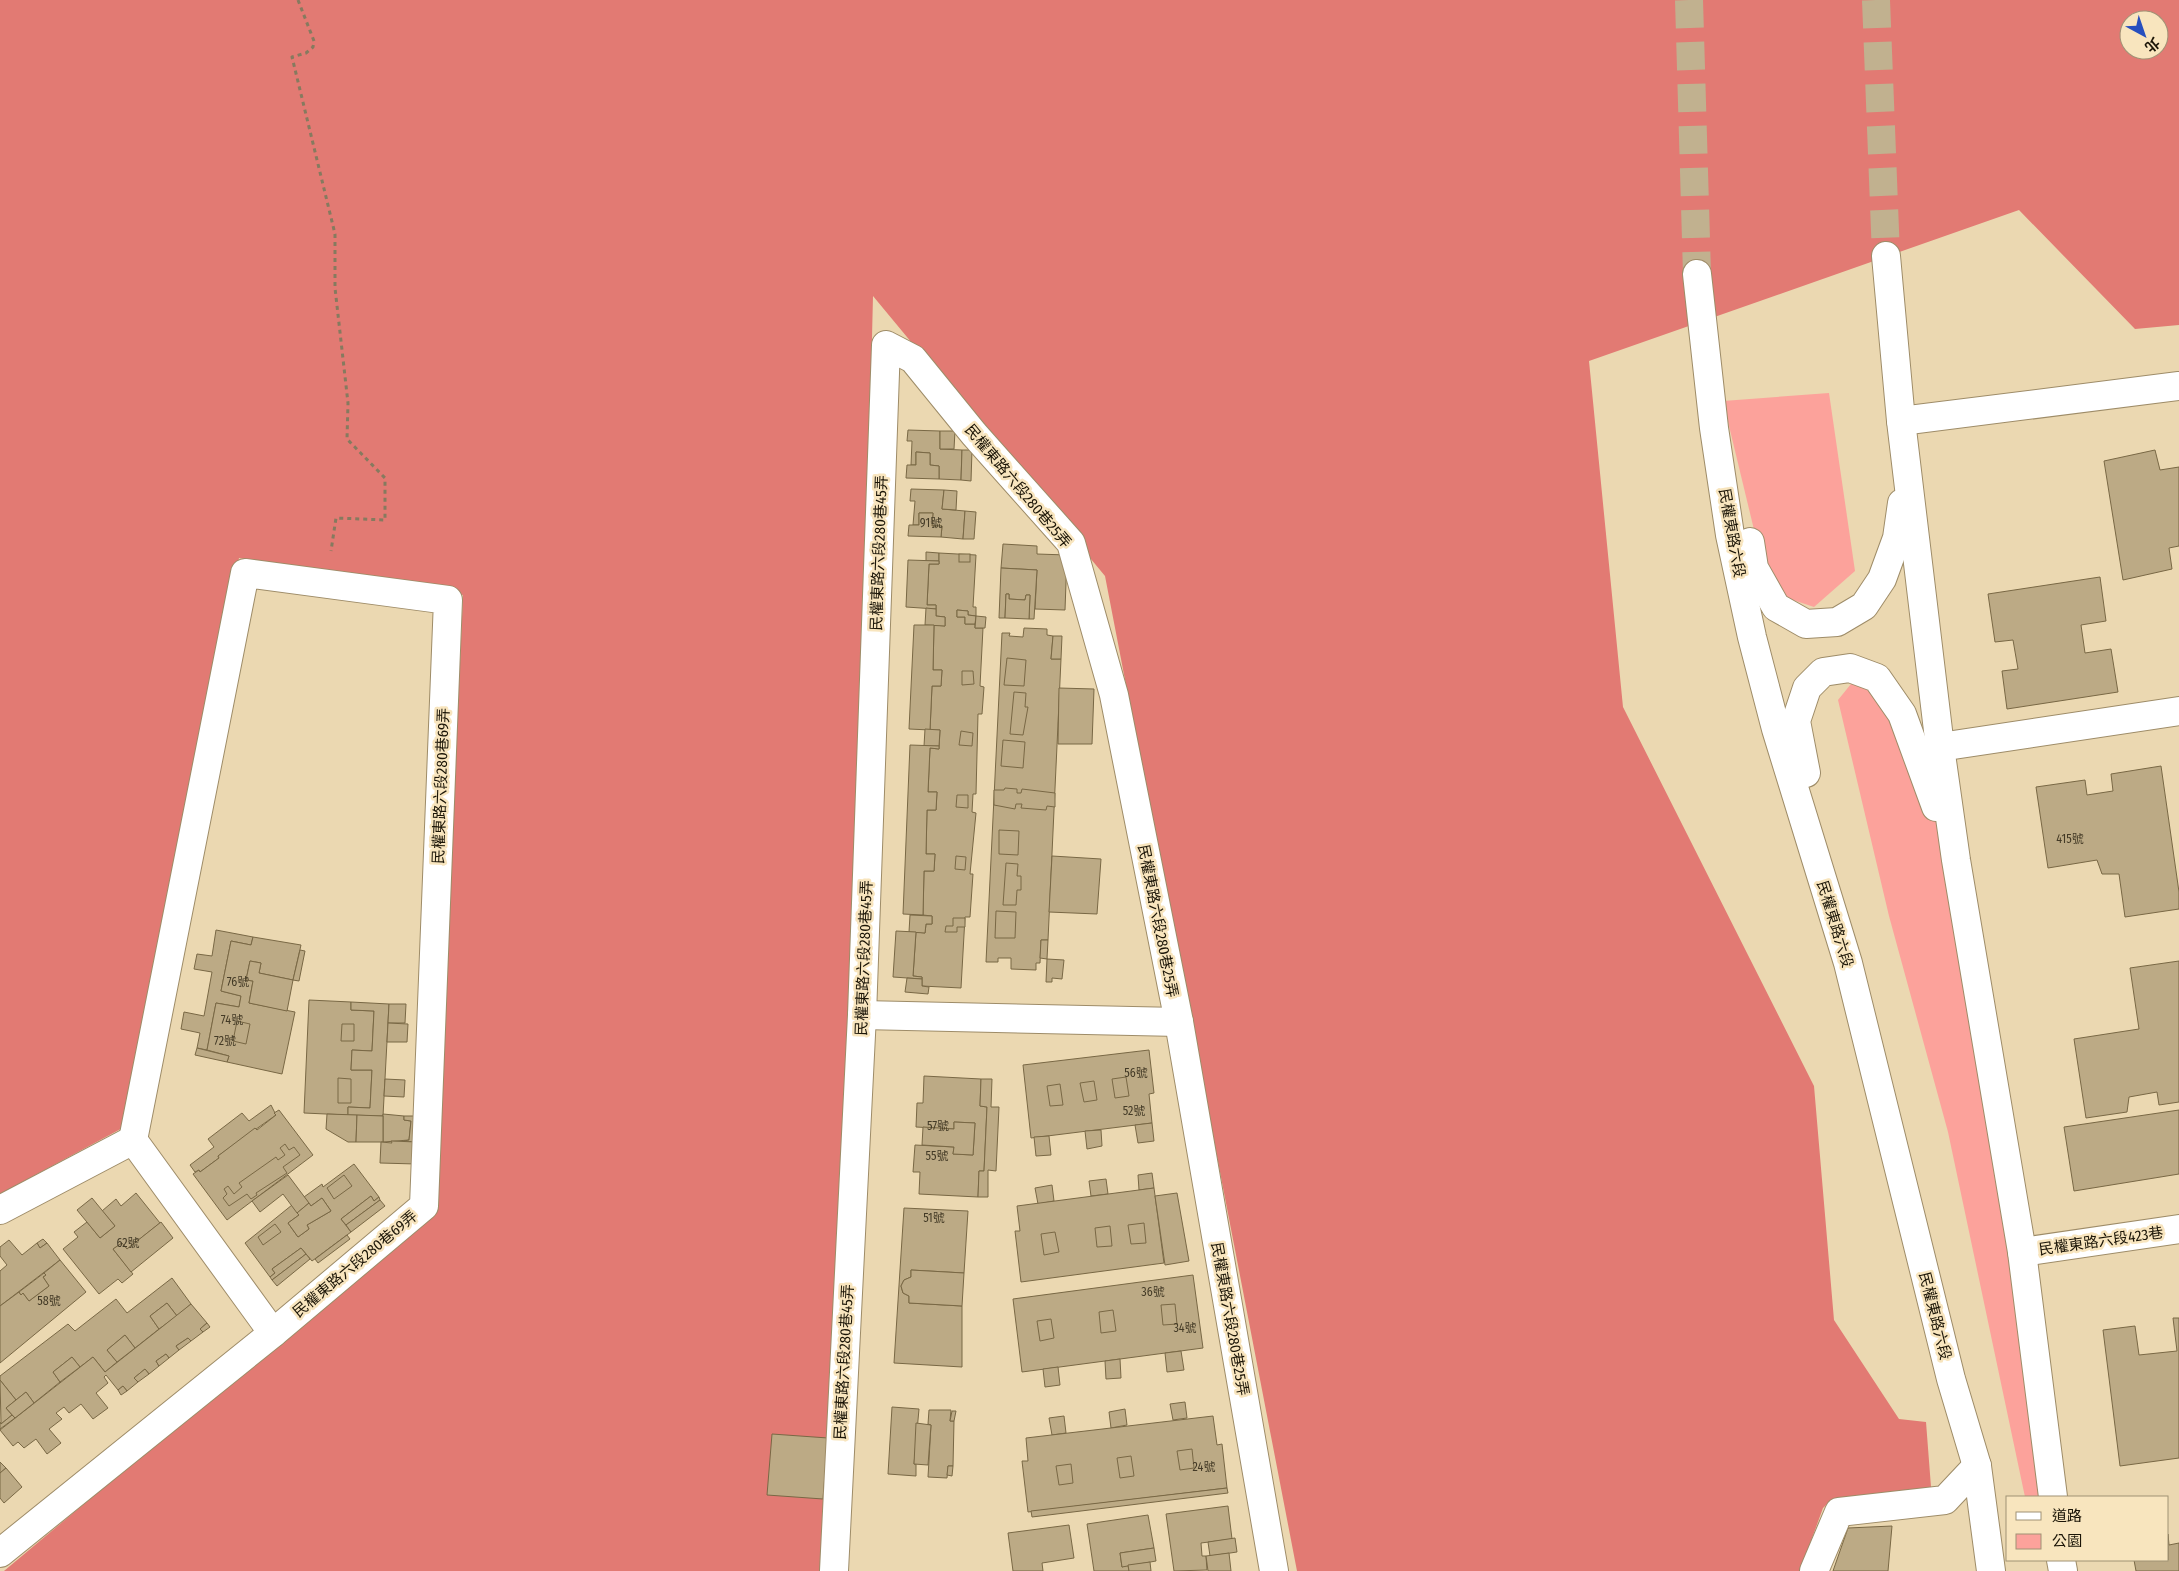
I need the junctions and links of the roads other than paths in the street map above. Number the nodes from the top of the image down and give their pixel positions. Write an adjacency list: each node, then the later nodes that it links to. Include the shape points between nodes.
1 (1886, 256): 5 (street)
2 (1697, 274): 6 (street, 民權東路六段)
3 (886, 344): 12 (street, 民權東路六段280巷45弄); 13 (street, 民權東路六段280巷25弄, via 913,359 1071,544 1114,694)
4 (2179, 386): 5 (street)
5 (1901, 421): 7 (street)
6 (1714, 428): 7 (street, via 1734,456 1754,568 1776,607 1806,624 1836,622 1864,606 1882,578 1897,538); 11 (street, 民權東路六段, via 1730,535 1752,637 1776,729)
7 (1907, 472): 9 (street)
8 (2179, 712): 9 (street)
9 (1940, 747): 10 (street)
10 (1956, 860): 11 (street, via 1902,714 1887,692 1877,678 1850,668 1824,672 1807,688 1796,721 1803,762 1828,842); 17 (street)
11 (1848, 963): 19 (street, 民權東路六段, via 1951,1379)
12 (862, 1015): 13 (street); 22 (street, 民權東路六段280巷45弄)
13 (1179, 1022): 23 (street, 民權東路六段280巷25弄)
14 (133, 1140): 15 (street); 18 (street); 18 (street, 民權東路六段280巷69弄, via 245,573 448,600 424,1206)
15 (0, 1210)
16 (2179, 1229): 17 (street, 民權東路六段423巷)
17 (2022, 1252): 20 (street)
18 (272, 1333): 21 (street, 民權東路六段280巷69弄)
19 (1977, 1466): 24 (street, via 1945,1500 1839,1512); 25 (street, 民權東路六段)
20 (2053, 1496)
21 (0, 1553)
22 (834, 1571)
23 (1274, 1571)
24 (1814, 1571)
25 (1991, 1571)

